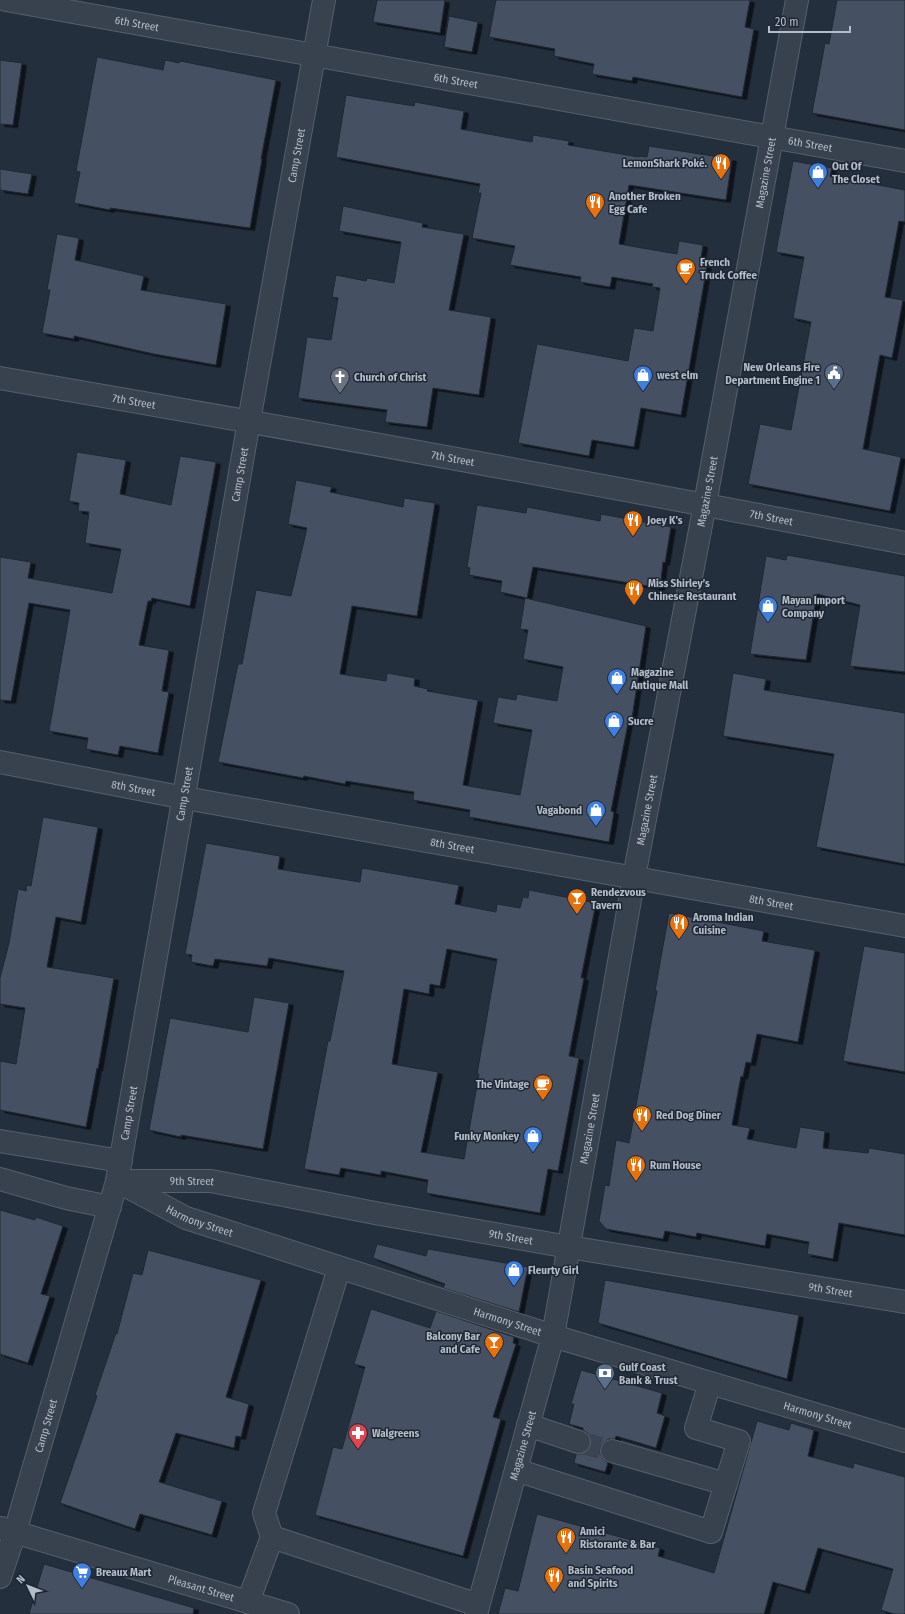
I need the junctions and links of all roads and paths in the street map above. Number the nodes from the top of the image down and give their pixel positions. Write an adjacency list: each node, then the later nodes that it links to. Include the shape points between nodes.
1 (6, 0): 4 (street, 6th Street)
2 (324, 0): 4 (street, Camp Street)
3 (797, 0): 5 (street, Magazine Street)
4 (314, 56): 5 (street, 6th Street); 8 (street, Camp Street)
5 (772, 138): 6 (street, 6th Street); 9 (street, Magazine Street)
6 (905, 161)
7 (0, 378): 8 (street, 7th Street)
8 (249, 421): 9 (street, 7th Street); 12 (street, Camp Street)
9 (705, 504): 10 (street, 7th Street); 13 (street, Magazine Street)
10 (905, 543)
11 (0, 762): 12 (street, 8th Street)
12 (185, 798): 13 (street, 8th Street); 16 (street, Camp Street)
13 (634, 877): 14 (street, 8th Street); 19 (street, Magazine Street)
14 (905, 926)
15 (0, 1141): 16 (street, Harmony Street)
16 (119, 1171): 18 (street, Camp Street); 19 (street, 9th Street, via 211,1181); 20 (street, Harmony Street, via 186,1218)
17 (0, 1179): 18 (street, via 66,1198)
18 (110, 1207): 30 (street, Camp Street)
19 (569, 1247): 21 (street, 9th Street); 22 (street, Magazine Street)
20 (339, 1268): 22 (street, Harmony Street); 31 (street, via 264,1513)
21 (905, 1302)
22 (552, 1336): 23 (street, Harmony Street); 24 (street, Magazine Street)
23 (710, 1383): 26 (street, Harmony Street); 29 (street, via 696,1428 739,1441)
24 (528, 1425): 25 (street); 28 (street, Magazine Street)
25 (580, 1442)
26 (905, 1442)
27 (612, 1451): 29 (street)
28 (516, 1470): 29 (street, via 711,1532); 34 (street, Magazine Street)
29 (726, 1484)
30 (7, 1529): 32 (street, Camp Street); 33 (street, Pleasant Street)
31 (272, 1536): 33 (street); 34 (street)
32 (0, 1577)
33 (248, 1602): 35 (street, Pleasant Street)
34 (477, 1609)
35 (288, 1614)

